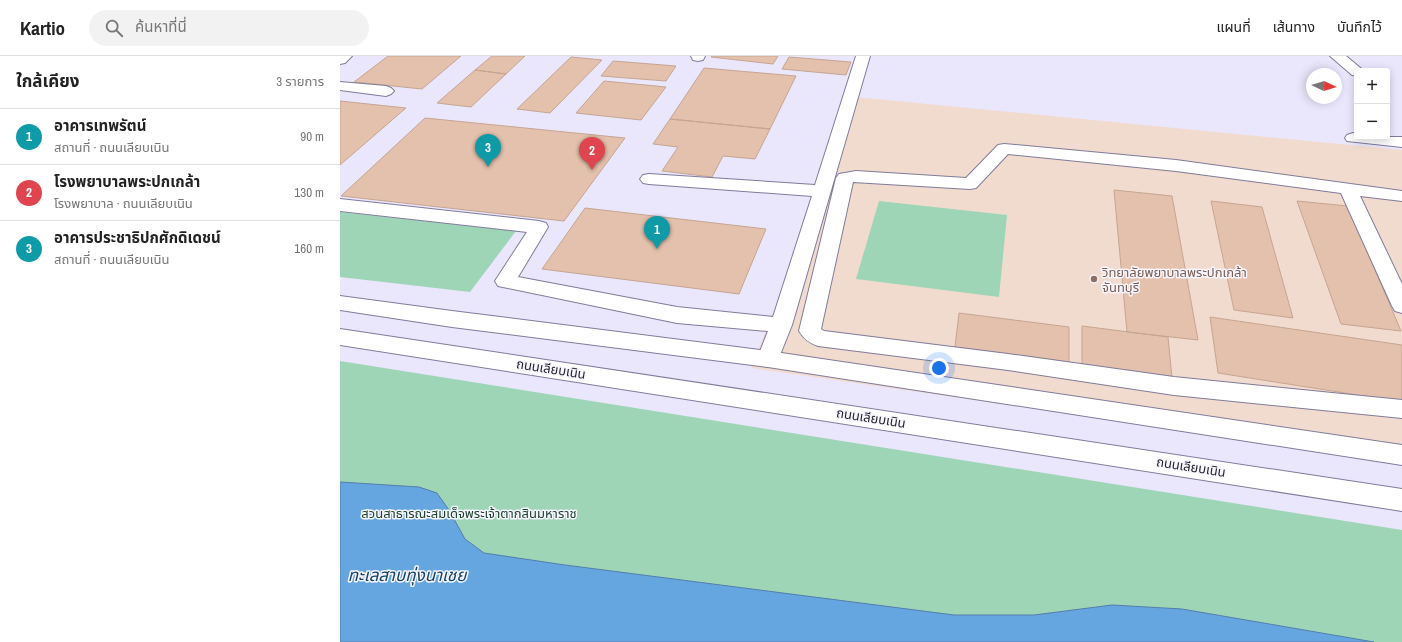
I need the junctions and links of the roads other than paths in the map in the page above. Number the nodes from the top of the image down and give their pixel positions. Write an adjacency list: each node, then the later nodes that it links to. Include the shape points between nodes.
1 (345, 56): 4 (main road)
2 (863, 56): 12 (main road)
3 (1336, 56): 5 (main road)
4 (340, 60)
5 (1354, 70)
6 (340, 86): 7 (main road)
7 (386, 91)
8 (1353, 138): 9 (main road)
9 (1402, 142)
10 (649, 179): 12 (main road)
11 (1348, 190): 13 (main road); 16 (main road); 20 (main road, via 1106,157 1004,149 970,184 856,176 845,178 810,331 818,338 1174,386)
12 (822, 191): 17 (main road)
13 (1402, 196)
14 (340, 205): 17 (main road, via 539,227 505,281 677,315)
15 (340, 303): 19 (main road)
16 (1402, 306)
17 (781, 325): 19 (main road)
18 (340, 337): 22 (main road, ถนนเลียบเนิน)
19 (768, 359): 21 (main road)
20 (1402, 409)
21 (1402, 455)
22 (1402, 500)

